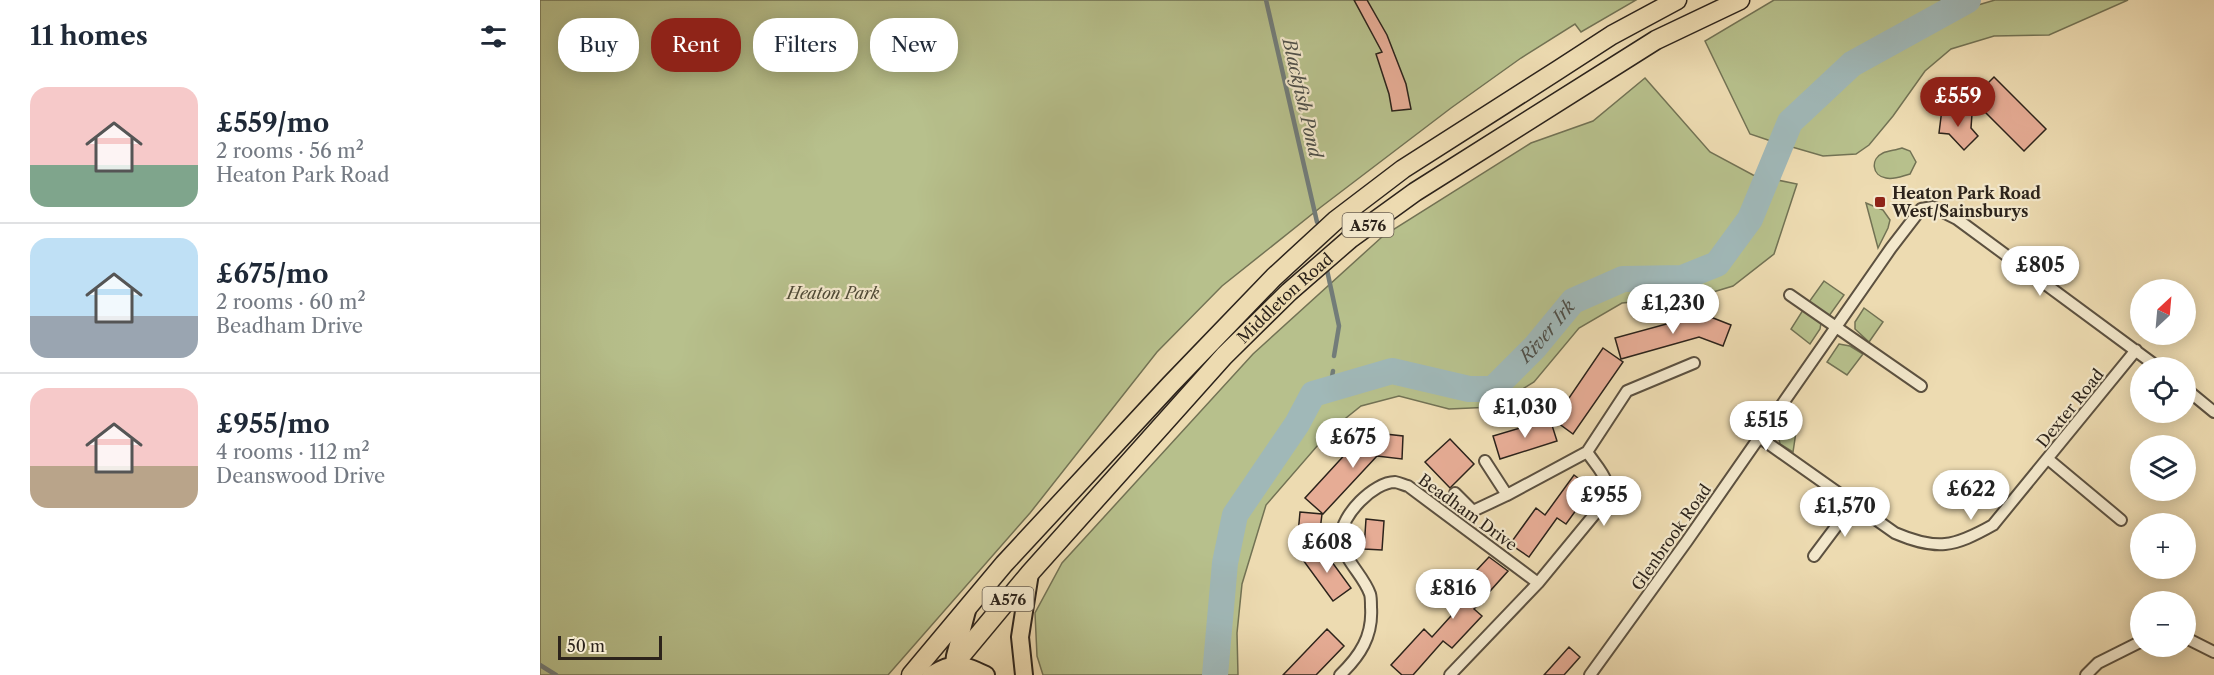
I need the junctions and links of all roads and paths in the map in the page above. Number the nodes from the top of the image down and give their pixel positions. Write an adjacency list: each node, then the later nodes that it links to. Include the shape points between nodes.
1 (1677, 0): 22 (highway, Middleton Road / A576, via 1612,35 1480,119 1336,220 1217,336)
2 (1740, 0): 20 (highway, Middleton Road / A576, via 1656,40 1415,192 1350,239 1288,292 1224,356)
3 (1790, 295): 4 (street)
4 (1836, 327): 5 (street, Glenbrook Road, via 1921,209 1933,207 1957,219); 8 (street); 11 (street, Glenbrook Road)
5 (2136, 350): 6 (street); 13 (street, Dexter Road)
6 (2145, 357)
7 (1694, 363): 12 (street, via 1627,391)
8 (1922, 386)
9 (2196, 397): 10 (street)
10 (2214, 412)
11 (1760, 437): 17 (street, Dexter Road); 33 (street, Glenbrook Road)
12 (1587, 452): 16 (street); 21 (street, via 1608,483 1607,497)
13 (2048, 459): 17 (street, Dexter Road, via 1994,525 1947,544 1920,544 1895,533); 18 (street)
14 (1485, 461): 16 (street)
15 (1455, 493): 16 (street, via 1473,511)
16 (1507, 495)
17 (1852, 504): 19 (street)
18 (2121, 520)
19 (1814, 556)
20 (1030, 573): 26 (highway, Middleton Road / A576); 30 (main road, via 1020,637)
21 (1538, 583): 31 (street, Beadham Drive, via 1408,486 1394,482 1380,487 1356,505 1342,528 1342,546 1370,594 1371,615 1366,644); 32 (street)
22 (968, 607): 26 (main road); 27 (highway, Middleton Road / A576)
23 (2196, 643): 25 (street)
24 (2130, 647): 34 (street, via 2098,663)
25 (2214, 652)
26 (953, 671): 28 (main road, via 943,667); 29 (main road)
27 (911, 675)
28 (931, 675)
29 (986, 675)
30 (1024, 675)
31 (1340, 675)
32 (1450, 675)
33 (1590, 675)
34 (2086, 675)

